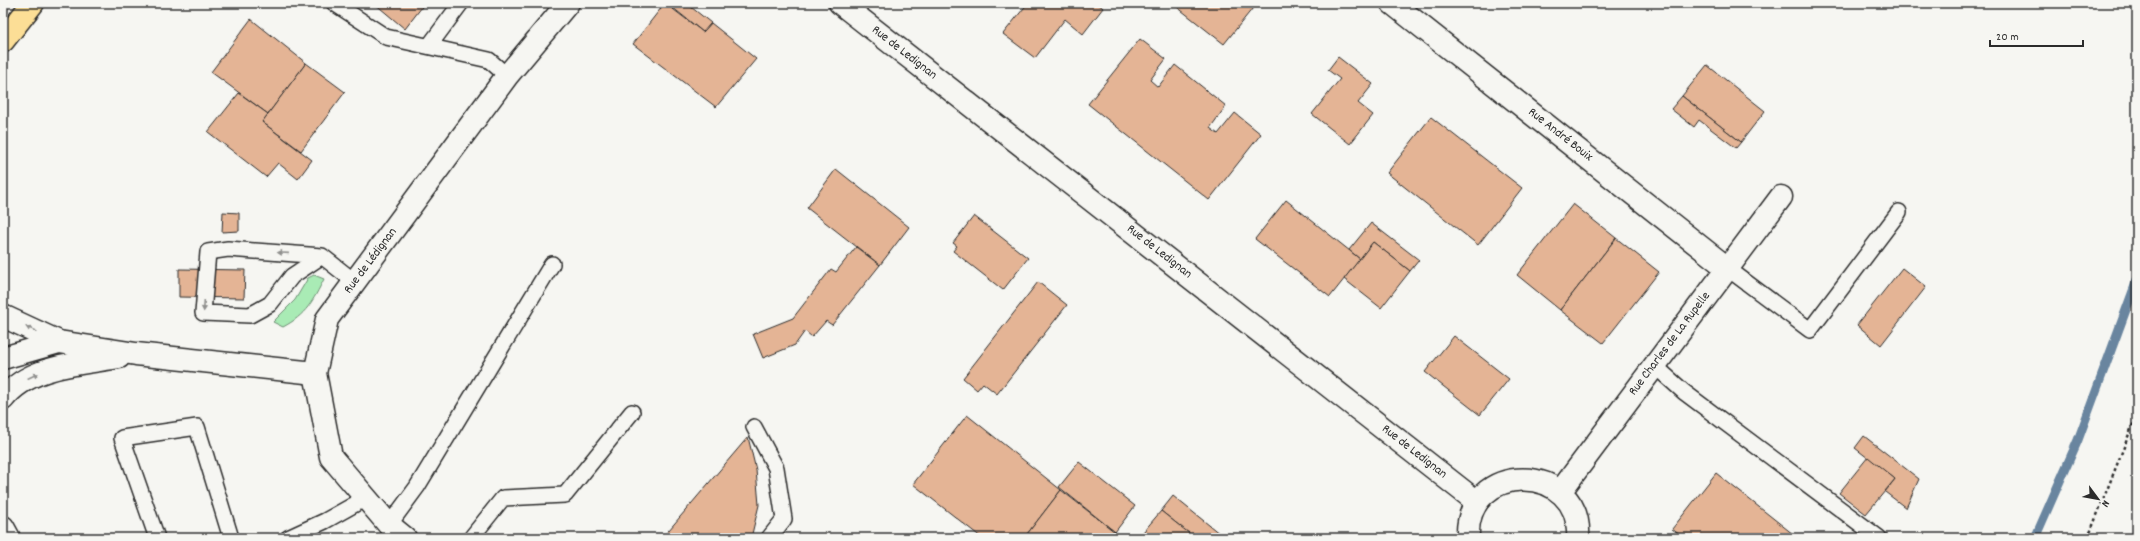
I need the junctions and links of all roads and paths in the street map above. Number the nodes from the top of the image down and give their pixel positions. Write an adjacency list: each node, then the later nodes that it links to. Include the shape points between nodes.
1 (33, 3): 7 (main road)
2 (334, 3): 8 (lane, via 386,37)
3 (461, 3): 8 (lane)
4 (568, 3): 9 (street, Rue de Lédignan)
5 (1392, 3): 14 (street, Rue André Bouix)
6 (848, 5): 28 (street, Rue de Ledignan)
7 (3, 41)
8 (429, 46): 9 (lane, via 489,60)
9 (508, 76): 15 (street, Rue de Lédignan)
10 (1781, 197): 14 (street, Rue Charles de La Rupelle)
11 (1899, 212): 14 (lane, via 1810,330)
12 (322, 256): 12 (lane, one-way to 12, via 228,249 208,252 203,313 250,315 270,304 292,276); 15 (lane)
13 (552, 264): 29 (lane, via 417,487)
14 (1727, 268): 20 (street, Rue Charles de La Rupelle)
15 (355, 282): 21 (street, Rue de Lédignan, via 327,319)
16 (3, 316): 17 (street, one-way to 16)
17 (59, 342): 18 (street); 19 (street)
18 (136, 354): 21 (street); 22 (street, one-way to 18, via 21,382 37,373)
19 (3, 358)
20 (1655, 366): 26 (street, Rue Charles de La Rupelle); 40 (lane, via 1684,392)
21 (314, 373): 27 (street, Rue de Lédignan, via 331,457)
22 (3, 399)
23 (632, 412): 36 (lane, via 565,495 503,498)
24 (2137, 414): 41 (path)
25 (754, 427): 37 (lane, via 776,468 784,519)
26 (1560, 492): 28 (street, via 1545,482 1526,478 1507,480 1491,488); 39 (street, via 1571,505 1577,520)
27 (366, 498): 29 (street, Rue de Lédignan); 34 (lane)
28 (1477, 502): 38 (street, via 1469,518)
29 (388, 524): 35 (street, Rue de Lédignan)
30 (3, 526): 31 (street)
31 (9, 538)
32 (157, 538): 33 (lane, via 122,438 197,427)
33 (231, 538)
34 (288, 538)
35 (406, 538)
36 (471, 538)
37 (769, 538)
38 (1468, 538)
39 (1578, 538)
40 (1879, 538)
41 (2088, 538)

